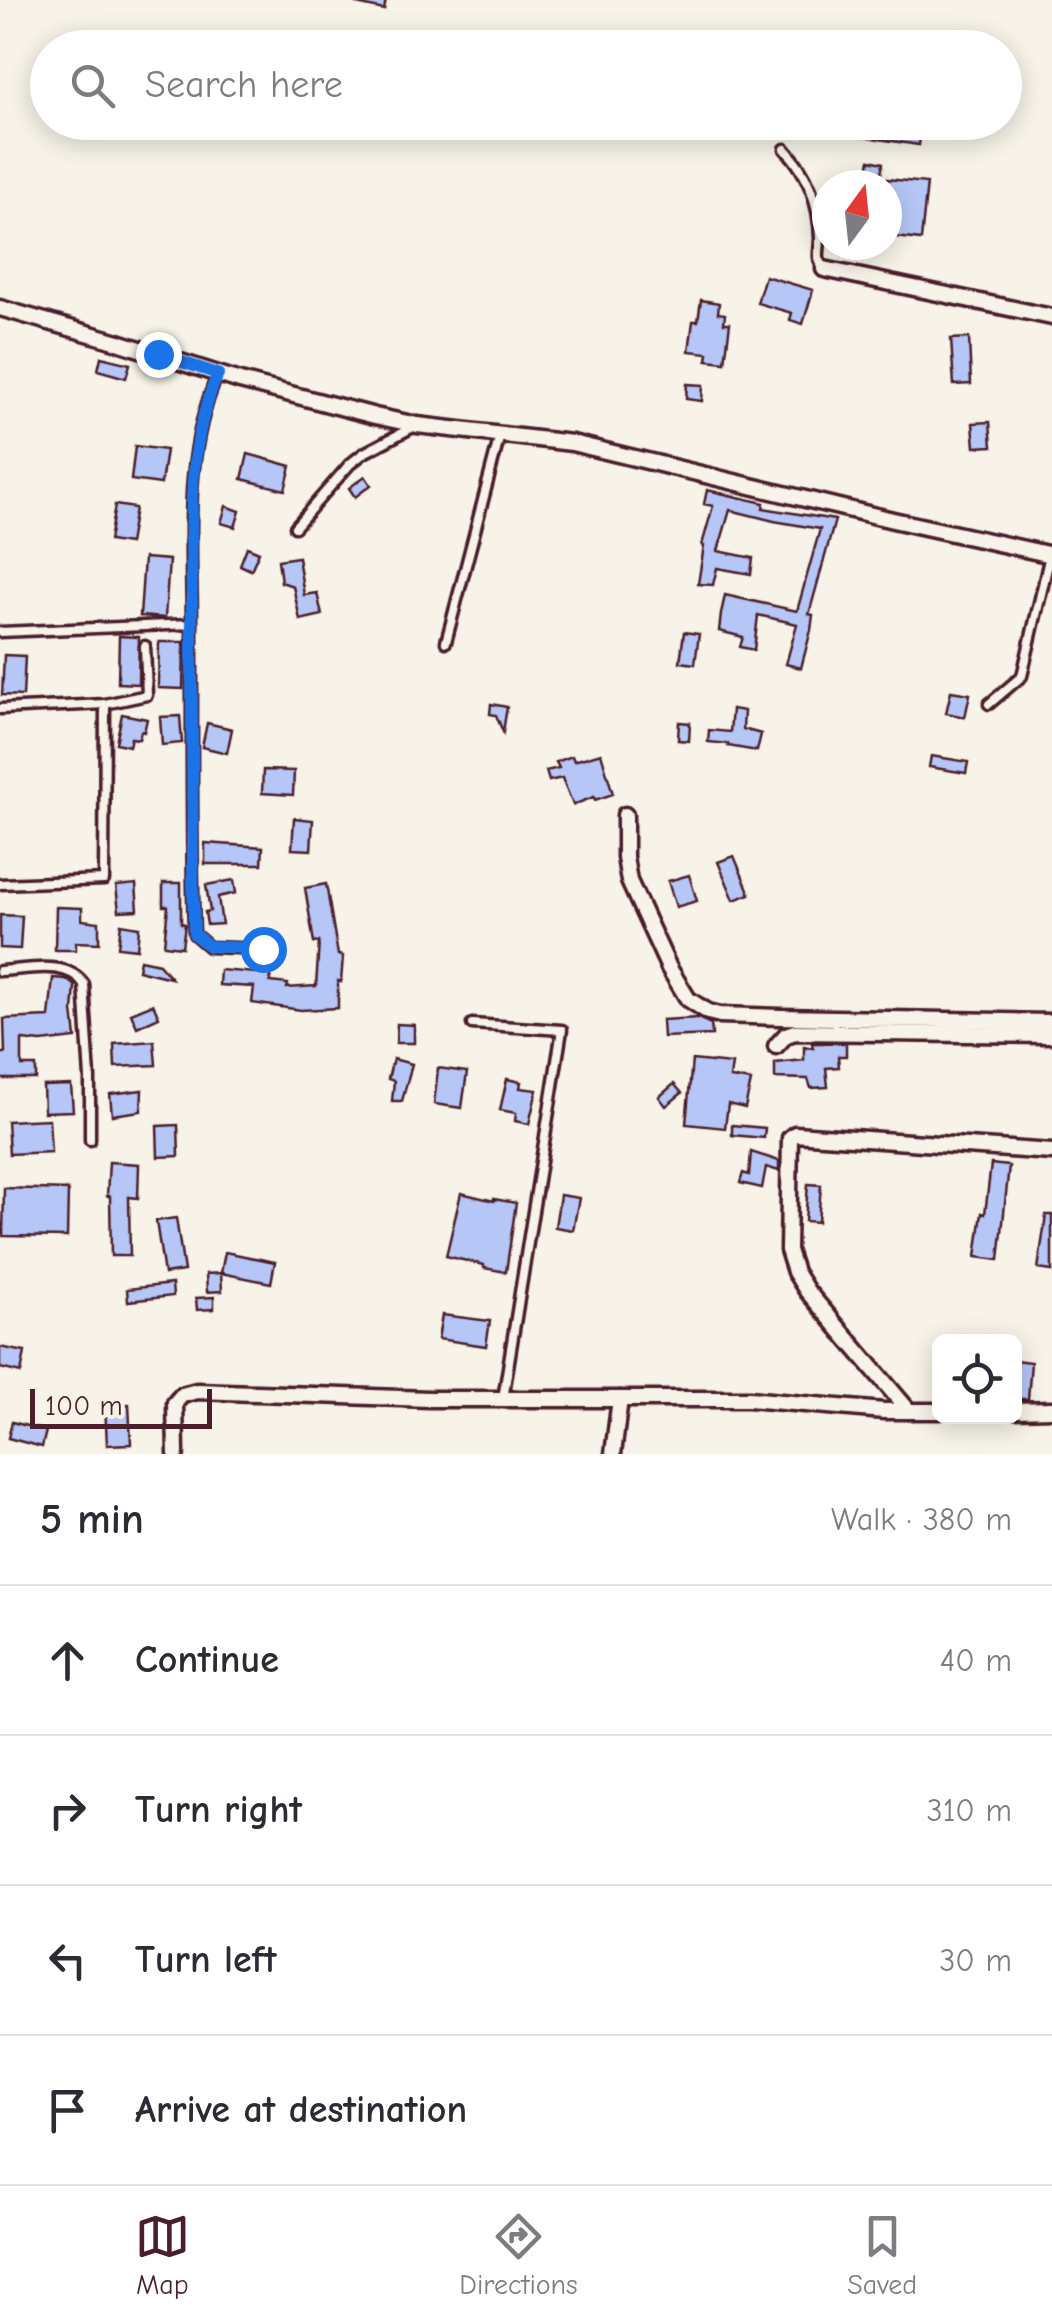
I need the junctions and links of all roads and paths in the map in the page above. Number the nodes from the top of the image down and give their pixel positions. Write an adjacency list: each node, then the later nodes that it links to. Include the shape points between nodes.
1 (785, 149): 2 (lane, via 818,206)
2 (824, 269): 4 (street)
3 (0, 308): 5 (street)
4 (1052, 317)
5 (218, 374): 6 (street); 10 (lane, via 192,472)
6 (417, 425): 7 (street); 8 (lane, via 364,452)
7 (500, 435): 9 (street, via 572,443); 12 (lane)
8 (296, 527)
9 (1051, 555): 15 (lane, via 1022,676)
10 (192, 624): 11 (lane); 19 (lane, via 194,934 209,946)
11 (0, 632)
12 (446, 642)
13 (145, 646): 14 (lane, via 147,695)
14 (104, 704): 16 (lane); 18 (lane, via 104,880)
15 (989, 704)
16 (0, 709)
17 (626, 814): 21 (street, via 629,881 669,968 697,1006 720,1015)
18 (0, 884)
19 (263, 949)
20 (0, 971): 25 (lane, via 66,969 84,984)
21 (1052, 1022)
22 (472, 1024): 27 (lane, via 562,1030)
23 (1052, 1036): 24 (street, via 796,1032)
24 (776, 1046)
25 (90, 1140)
26 (1052, 1152): 31 (street, via 790,1138 788,1250 796,1272)
27 (503, 1399): 28 (street); 33 (street, via 189,1392 175,1403)
28 (620, 1399): 31 (street, via 749,1399); 34 (street)
29 (1022, 1410): 30 (street)
30 (1052, 1410)
31 (908, 1411): 32 (street)
32 (932, 1411)
33 (176, 1454)
34 (613, 1454)

